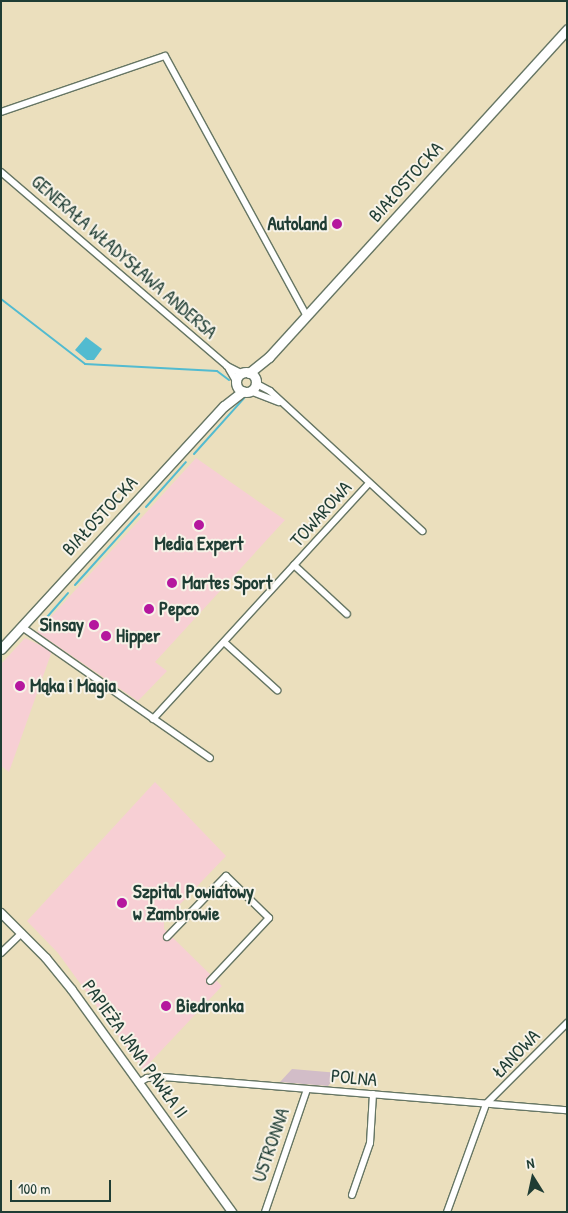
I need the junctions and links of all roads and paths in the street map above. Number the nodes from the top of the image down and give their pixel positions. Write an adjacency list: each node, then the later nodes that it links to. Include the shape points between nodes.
1 (567, 30): 4 (main road, BIAŁOSTOCKA)
2 (1, 112): 4 (street, via 165,56)
3 (1, 172): 6 (street, GENERAŁA WŁADYSŁAWA ANDERSA)
4 (306, 315): 5 (main road, BIAŁOSTOCKA)
5 (268, 357): 6 (main road, BIAŁOSTOCKA); 7 (main road, BIAŁOSTOCKA)
6 (241, 377): 7 (main road); 7 (main road); 8 (main road, BIAŁOSTOCKA)
7 (251, 386): 8 (main road, BIAŁOSTOCKA); 9 (street, via 282,403)
8 (224, 406): 13 (main road, BIAŁOSTOCKA)
9 (369, 483): 10 (street); 11 (street, TOWAROWA)
10 (422, 531)
11 (294, 565): 12 (street, TOWAROWA); 14 (street, TOWAROWA)
12 (347, 614)
13 (22, 627): 15 (main road, BIAŁOSTOCKA); 17 (street)
14 (224, 642): 16 (street); 17 (street, TOWAROWA)
15 (1, 649)
16 (277, 690)
17 (153, 719): 18 (street)
18 (210, 758)
19 (1, 913): 20 (street, PAPIEŻA JANA PAWŁA II)
20 (22, 934): 22 (street); 25 (street, PAPIEŻA JANA PAWŁA II, via 62,978)
21 (167, 937): 23 (street, via 226,876 269,918)
22 (1, 953)
23 (210, 981)
24 (567, 1023): 28 (street, ŁANOWA)
25 (140, 1082): 26 (street, POLNA, via 154,1076); 31 (street, PAPIEŻA JANA PAWŁA II)
26 (306, 1089): 27 (street, POLNA); 32 (street, USTRONNA)
27 (373, 1094): 28 (street, POLNA); 30 (street, via 370,1143)
28 (486, 1104): 29 (street, POLNA); 33 (street)
29 (567, 1110)
30 (352, 1195)
31 (232, 1212)
32 (265, 1212)
33 (447, 1212)

